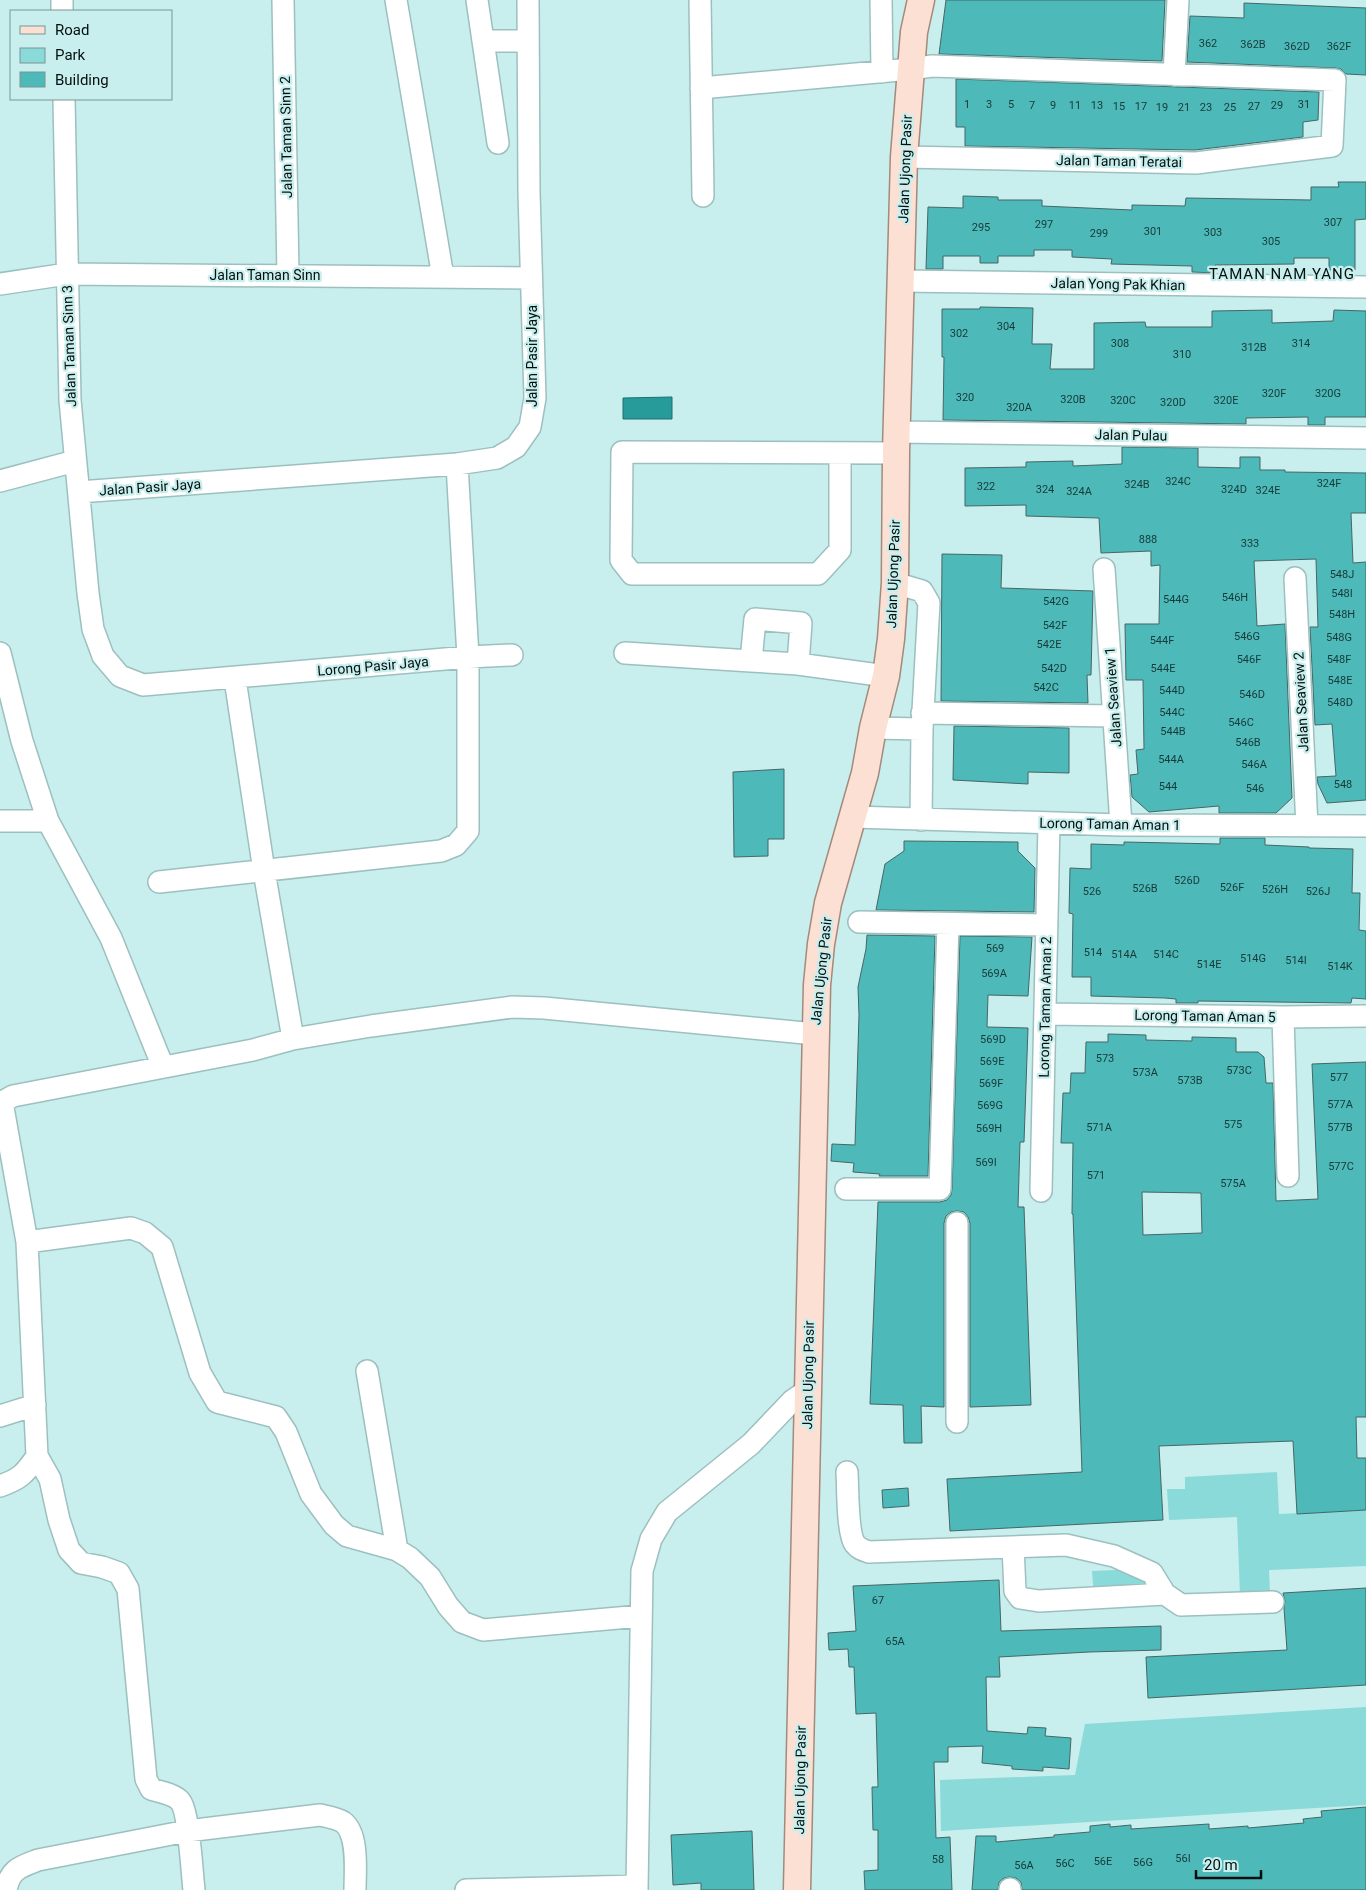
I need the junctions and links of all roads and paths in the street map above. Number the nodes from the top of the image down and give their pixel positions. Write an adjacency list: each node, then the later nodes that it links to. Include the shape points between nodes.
1 (283, 0): 20 (street, Jalan Taman Sinn 2)
2 (396, 0): 21 (street)
3 (477, 0): 9 (street)
4 (528, 0): 10 (street, Jalan Pasir Jaya)
5 (700, 0): 14 (street)
6 (881, 0): 12 (street)
7 (921, 0): 11 (main road, Jalan Ujong Pasir)
8 (1178, 0): 13 (street)
9 (483, 40): 10 (street); 16 (street)
10 (528, 41): 22 (street, Jalan Pasir Jaya)
11 (911, 69): 12 (street); 13 (street, via 932,66); 17 (main road, Jalan Ujong Pasir)
12 (882, 72): 14 (street)
13 (1174, 75): 17 (street, Jalan Taman Teratai, via 1335,80 1332,146 1196,163)
14 (701, 88): 18 (street)
15 (64, 100): 19 (street, Jalan Taman Sinn 3)
16 (498, 143)
17 (904, 157): 23 (main road, Jalan Ujong Pasir)
18 (703, 196)
19 (66, 274): 20 (street, Jalan Taman Sinn); 24 (street, Jalan Taman Sinn); 29 (street, Jalan Taman Sinn 3)
20 (288, 275): 21 (street, Jalan Taman Sinn)
21 (443, 277): 22 (street, Jalan Taman Sinn)
22 (531, 278): 30 (street, Jalan Pasir Jaya, via 535,398 530,428 516,447 497,458)
23 (900, 281): 25 (street, Jalan Yong Pak Khian); 27 (main road, Jalan Ujong Pasir)
24 (0, 284)
25 (1366, 287)
26 (1366, 438): 27 (street, Jalan Pulau)
27 (896, 442): 28 (street, Jalan Pulau); 35 (main road, Jalan Ujong Pasir)
28 (840, 453): 28 (street, Jalan Pulau, via 840,550 818,574 632,574 621,560 622,452)
29 (75, 461): 31 (street); 32 (street, Jalan Taman Sinn 3)
30 (457, 464): 32 (street, Jalan Pasir Jaya); 40 (street)
31 (0, 481)
32 (79, 492): 36 (street, Jalan Taman Sinn 3)
33 (1104, 570): 45 (street, Jalan Seaview 1)
34 (1295, 578): 54 (street, Jalan Seaview 2)
35 (894, 583): 43 (main road, Jalan Ujong Pasir); 46 (street, via 922,591 929,603)
36 (88, 593): 44 (street, Lorong Pasir Jaya, via 94,629 104,656 120,676 143,685)
37 (0, 653): 51 (street, via 22,741)
38 (625, 653): 41 (street)
39 (512, 655): 40 (street, Lorong Pasir Jaya)
40 (468, 657): 44 (street, Lorong Pasir Jaya); 56 (street, via 468,831 456,846 441,851)
41 (751, 661): 42 (street); 42 (street, via 755,619 801,623)
42 (798, 664): 43 (street)
43 (886, 676): 47 (main road, Jalan Ujong Pasir)
44 (235, 679): 56 (street)
45 (1114, 716): 46 (street); 53 (street, Jalan Seaview 1)
46 (922, 721): 47 (street); 49 (street)
47 (873, 728): 48 (main road, Jalan Ujong Pasir)
48 (853, 817): 49 (street, Lorong Taman Aman 1); 64 (main road, Jalan Ujong Pasir, via 828,903 821,944)
49 (920, 820): 52 (street, Lorong Taman Aman 1)
50 (0, 821): 51 (street)
51 (48, 821): 66 (street, via 111,938)
52 (1049, 823): 53 (street, Lorong Taman Aman 1); 60 (street, Lorong Taman Aman 2)
53 (1121, 825): 54 (street, Lorong Taman Aman 1)
54 (1307, 826): 55 (street, Lorong Taman Aman 1)
55 (1366, 826)
56 (264, 871): 57 (street); 65 (street)
57 (159, 882)
58 (859, 922): 59 (street)
59 (948, 924): 60 (street); 69 (street, via 940,1189)
60 (1047, 925): 61 (street, Lorong Taman Aman 2)
61 (1045, 1014): 63 (street, Lorong Taman Aman 5); 70 (street, Lorong Taman Aman 2)
62 (1366, 1016): 63 (street, Lorong Taman Aman 5)
63 (1283, 1017): 68 (street)
64 (815, 1034): 65 (street, via 512,1007); 74 (main road, Jalan Ujong Pasir)
65 (292, 1039): 66 (street)
66 (163, 1067): 67 (street, via 13,1096)
67 (1, 1103): 72 (street)
68 (1288, 1176)
69 (846, 1189)
70 (1041, 1191)
71 (957, 1222): 77 (street)
72 (27, 1242): 75 (street); 82 (street, via 131,1228 145,1233 162,1247 200,1373 217,1402 276,1417 286,1432 311,1494 334,1525 347,1536)
73 (367, 1371): 82 (street)
74 (808, 1390): 85 (street, via 792,1401 751,1444 667,1512 651,1539 642,1571); 92 (main road, Jalan Ujong Pasir)
75 (35, 1405): 76 (street); 78 (street)
76 (0, 1416)
77 (957, 1422)
78 (37, 1456): 80 (street, via 16,1480); 86 (street, via 50,1479 69,1550 81,1562 119,1573 128,1589 146,1779 152,1788 175,1796 181,1802)
79 (847, 1472): 81 (street, via 851,1531 854,1543 860,1549 869,1552)
80 (0, 1486)
81 (1013, 1547): 83 (street, via 1066,1545 1114,1556 1152,1573); 83 (street, via 1015,1591 1020,1598 1039,1601)
82 (397, 1550): 85 (street, via 430,1577 462,1622 483,1630)
83 (1165, 1594): 84 (street, via 1180,1605)
84 (1273, 1602)
85 (641, 1616): 87 (street)
86 (187, 1831): 88 (street, via 38,1860 18,1868 8,1879); 89 (street); 90 (street, via 320,1815 333,1818 344,1823 353,1839)
87 (637, 1888): 91 (street)
88 (6, 1890)
89 (194, 1890)
90 (355, 1890)
91 (466, 1890)
92 (797, 1890)

